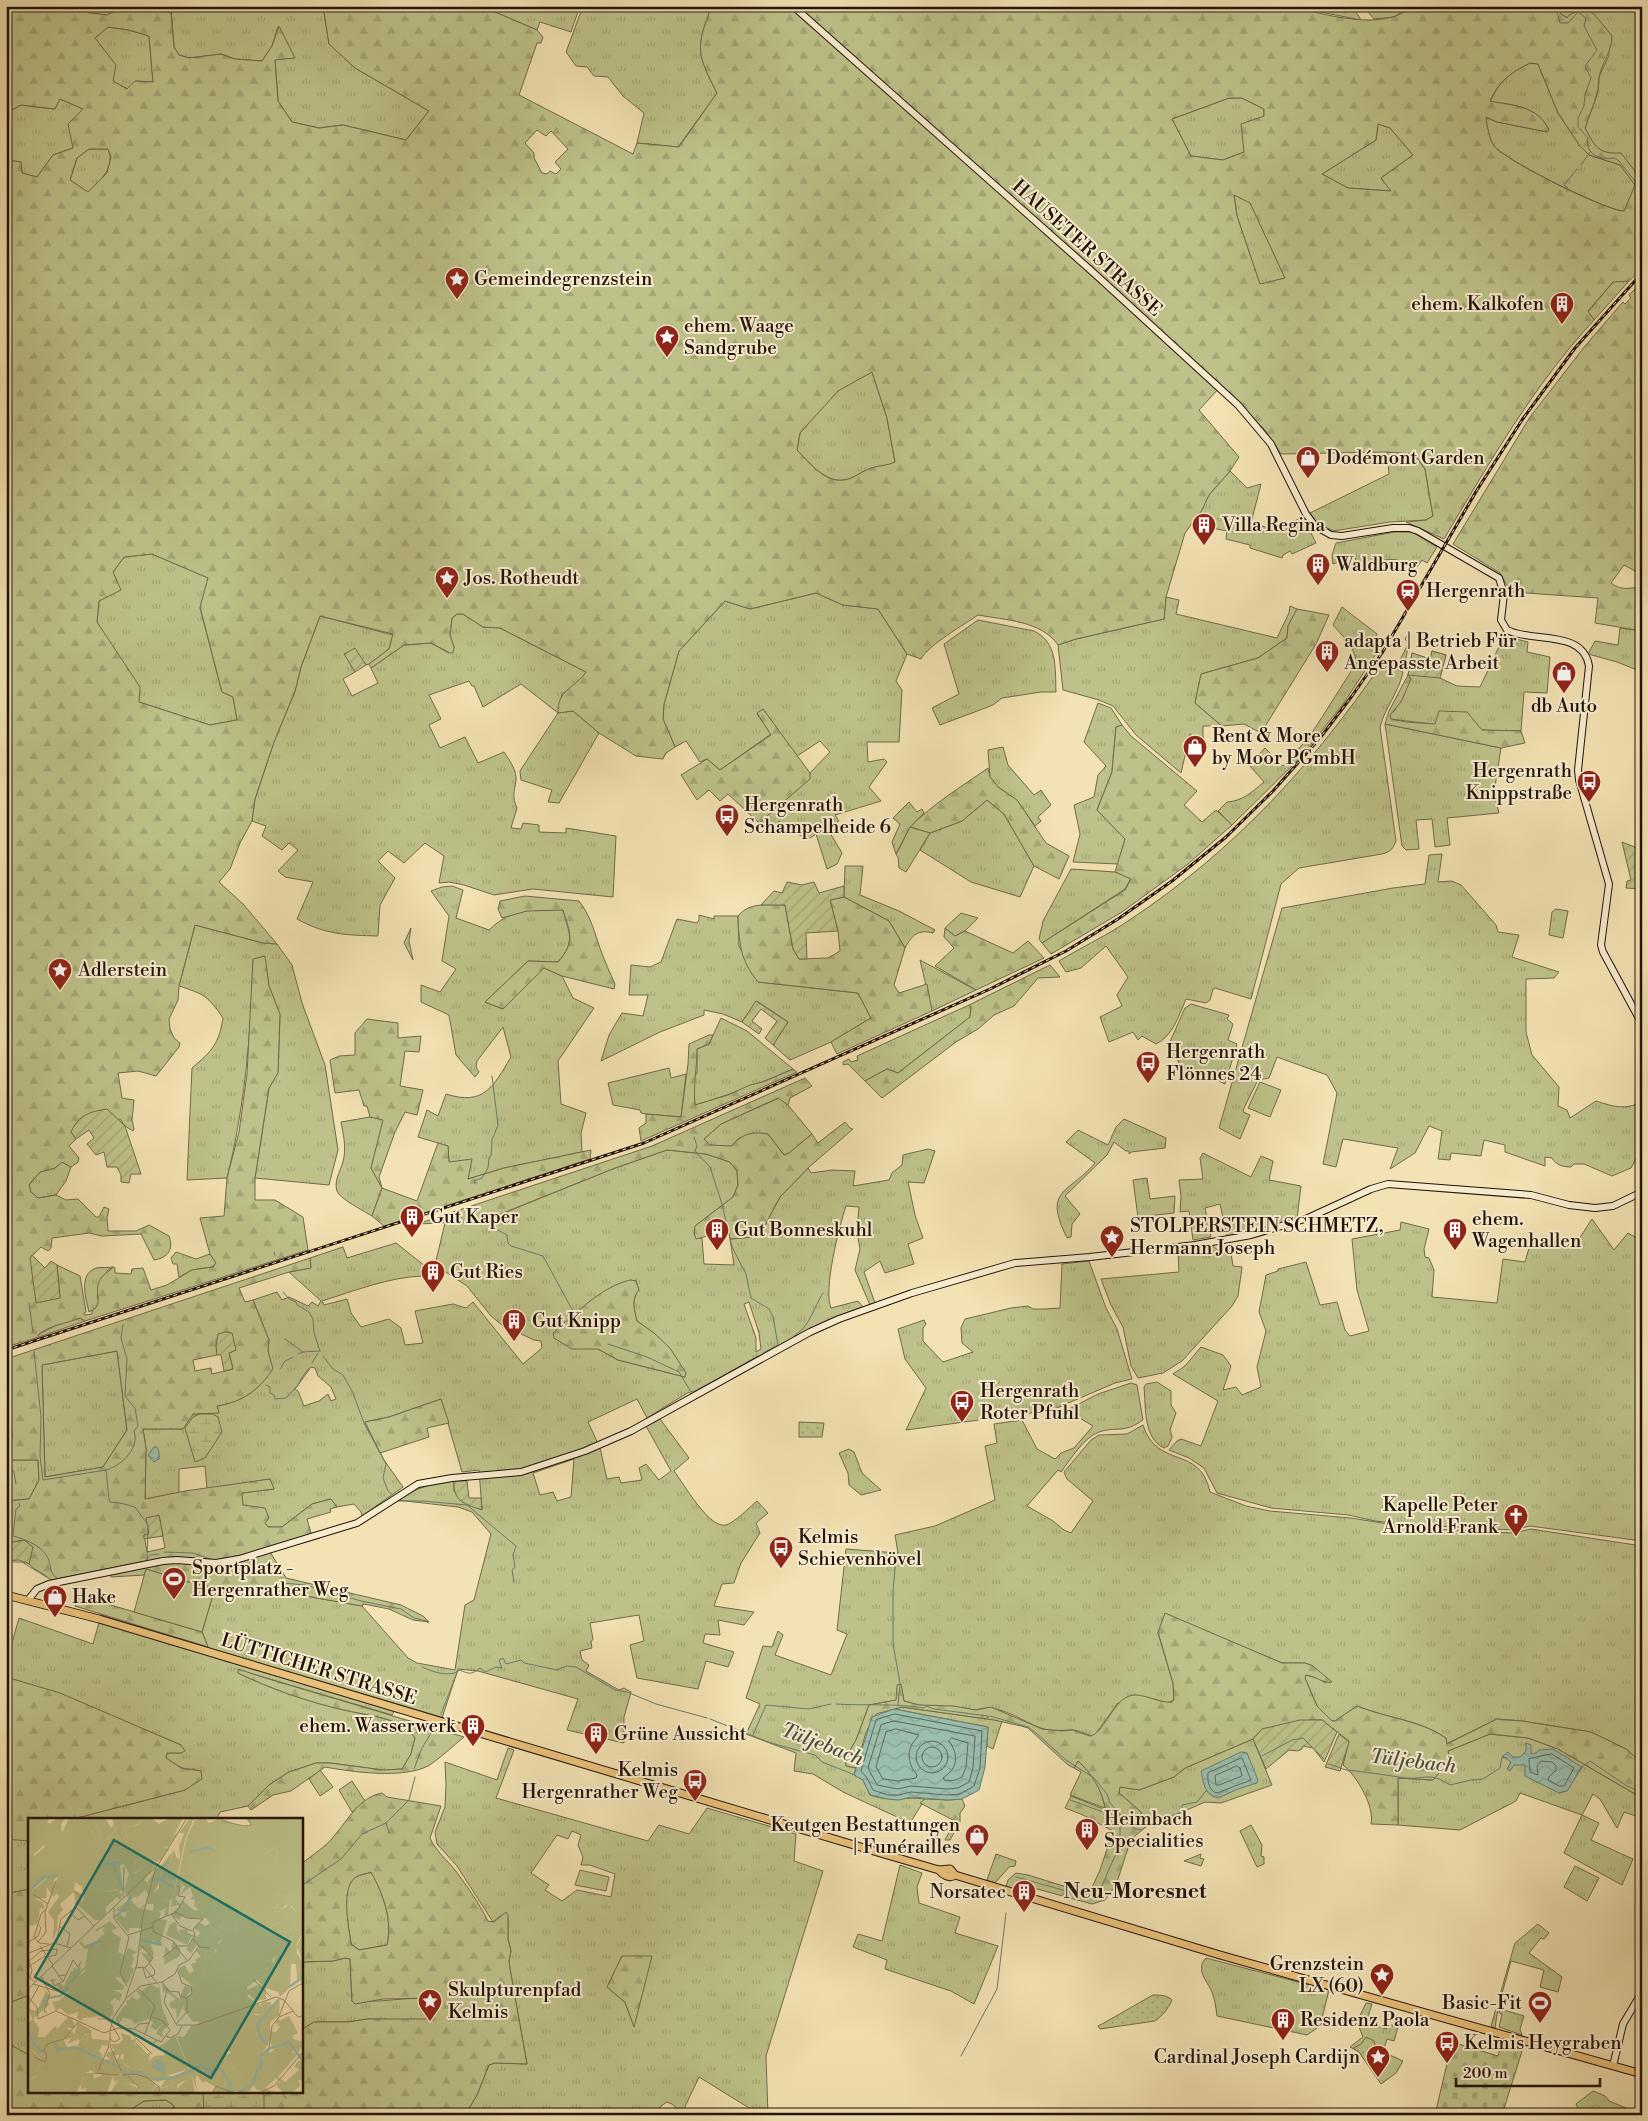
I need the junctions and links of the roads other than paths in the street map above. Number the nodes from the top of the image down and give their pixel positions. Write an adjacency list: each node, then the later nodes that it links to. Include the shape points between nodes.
1 (793, 6): 2 (street, HAUSETER STRASSE, via 1238,405 1271,444 1310,520 1320,530 1331,536 1401,527 1418,531 1499,578 1504,594 1500,620 1507,630 1573,643 1582,650 1588,661 1588,673 1578,770 1609,884 1603,952)
2 (1642, 1024)
3 (1642, 1192): 5 (street, via 1613,1206 1595,1208 1569,1205 1531,1194 1388,1184 1308,1218 1251,1234 1195,1245 999,1267 839,1319 631,1430 585,1451 521,1472 428,1481 410,1488 357,1523 240,1559 216,1563 163,1561 49,1584 37,1589)
4 (6, 1595): 5 (main road, LÜTTICHER STRASSE)
5 (28, 1600): 7 (main road, LÜTTICHER STRASSE, via 939,1870 950,1869 955,1875 1220,1955)
6 (1642, 1992): 7 (street, via 1623,2024)
7 (1613, 2066): 8 (main road, LÜTTICHER STRASSE)
8 (1642, 2074)

